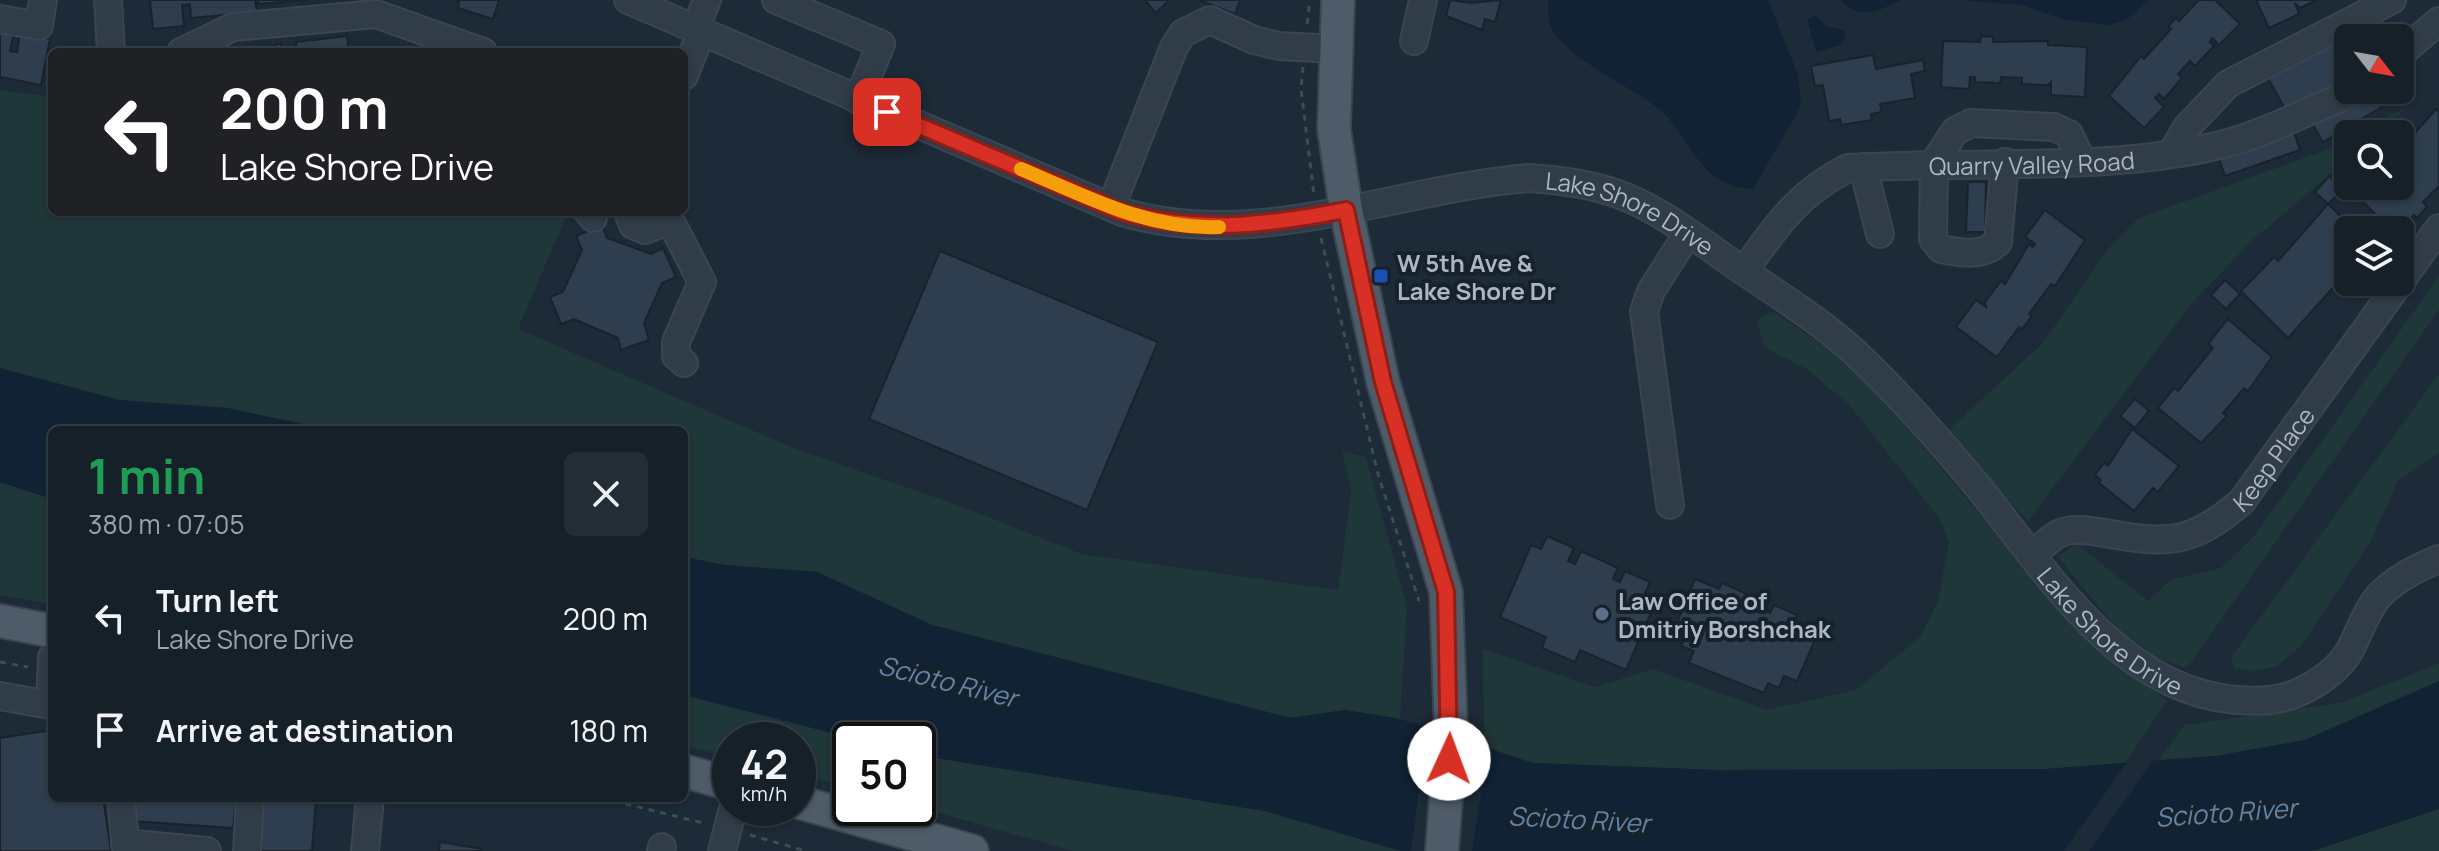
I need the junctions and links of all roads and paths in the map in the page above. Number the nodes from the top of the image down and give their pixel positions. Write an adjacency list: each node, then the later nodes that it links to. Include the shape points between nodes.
1 (43, 0): 9 (street, via 39,26)
2 (108, 0): 14 (street)
3 (628, 0): 11 (street, Lake Shore Drive)
4 (707, 0): 11 (street)
5 (776, 0): 19 (street, via 881,44)
6 (1338, 0): 17 (main road)
7 (1423, 0): 12 (street)
8 (2392, 0): 21 (street, via 2228,84 2187,127)
9 (0, 19)
10 (2439, 21): 13 (street)
11 (698, 32): 18 (street); 19 (street, Lake Shore Drive)
12 (1414, 41)
13 (2414, 42)
14 (111, 48)
15 (189, 48): 16 (street, via 233,27 376,14)
16 (472, 48)
17 (1334, 49): 26 (street, via 1279,46 1210,20 1183,33); 27 (main road, via 1334,129)
18 (688, 63)
19 (858, 100): 26 (street, Lake Shore Drive)
20 (2334, 101): 21 (street, Quarry Valley Road, via 2226,144)
21 (2172, 153): 22 (street, Quarry Valley Road)
22 (2082, 161): 23 (street, Quarry Valley Road); 24 (street, via 2069,134 2054,127 1971,123 1955,131)
23 (2005, 162): 24 (street, Quarry Valley Road); 24 (street, via 1998,242 1990,250 1962,253 1941,249 1933,239)
24 (1934, 163): 25 (street, Quarry Valley Road)
25 (1863, 167): 32 (street); 33 (street, Quarry Valley Road, via 1848,168 1818,183 1796,202)
26 (1111, 207): 27 (street, Lake Shore Drive, via 1151,220 1214,228)
27 (1346, 210): 31 (street, Lake Shore Drive, via 1507,180 1549,179 1613,192); 58 (main road, via 1383,382 1446,592 1451,731)
28 (630, 216): 29 (street, via 633,225 645,230)
29 (668, 216): 34 (street, via 702,282 676,342 676,356)
30 (2439, 228): 36 (street, Keep Place, via 2231,510 2175,541 2070,530)
31 (1688, 233): 33 (street, Lake Shore Drive); 35 (street, via 1644,311)
32 (1880, 234)
33 (1744, 271): 36 (street, Lake Shore Drive, via 1866,363)
34 (684, 363)
35 (1670, 505)
36 (2032, 555): 37 (street, Lake Shore Drive, via 2095,630 2137,664 2194,690 2270,700 2317,683 2332,671 2382,593)
37 (2439, 559)
38 (0, 621): 39 (main road)
39 (48, 630)
40 (0, 662): 41 (path)
41 (48, 670)
42 (0, 696): 43 (street)
43 (48, 705)
44 (688, 772): 45 (main road)
45 (712, 779)
46 (121, 802): 52 (street)
47 (250, 802): 54 (street)
48 (370, 802): 55 (street)
49 (618, 802): 51 (path)
50 (816, 807): 57 (main road)
51 (728, 830): 56 (path)
52 (126, 847): 53 (street)
53 (207, 851)
54 (247, 851)
55 (365, 851)
56 (806, 851)
57 (972, 851)
58 (1442, 851)

